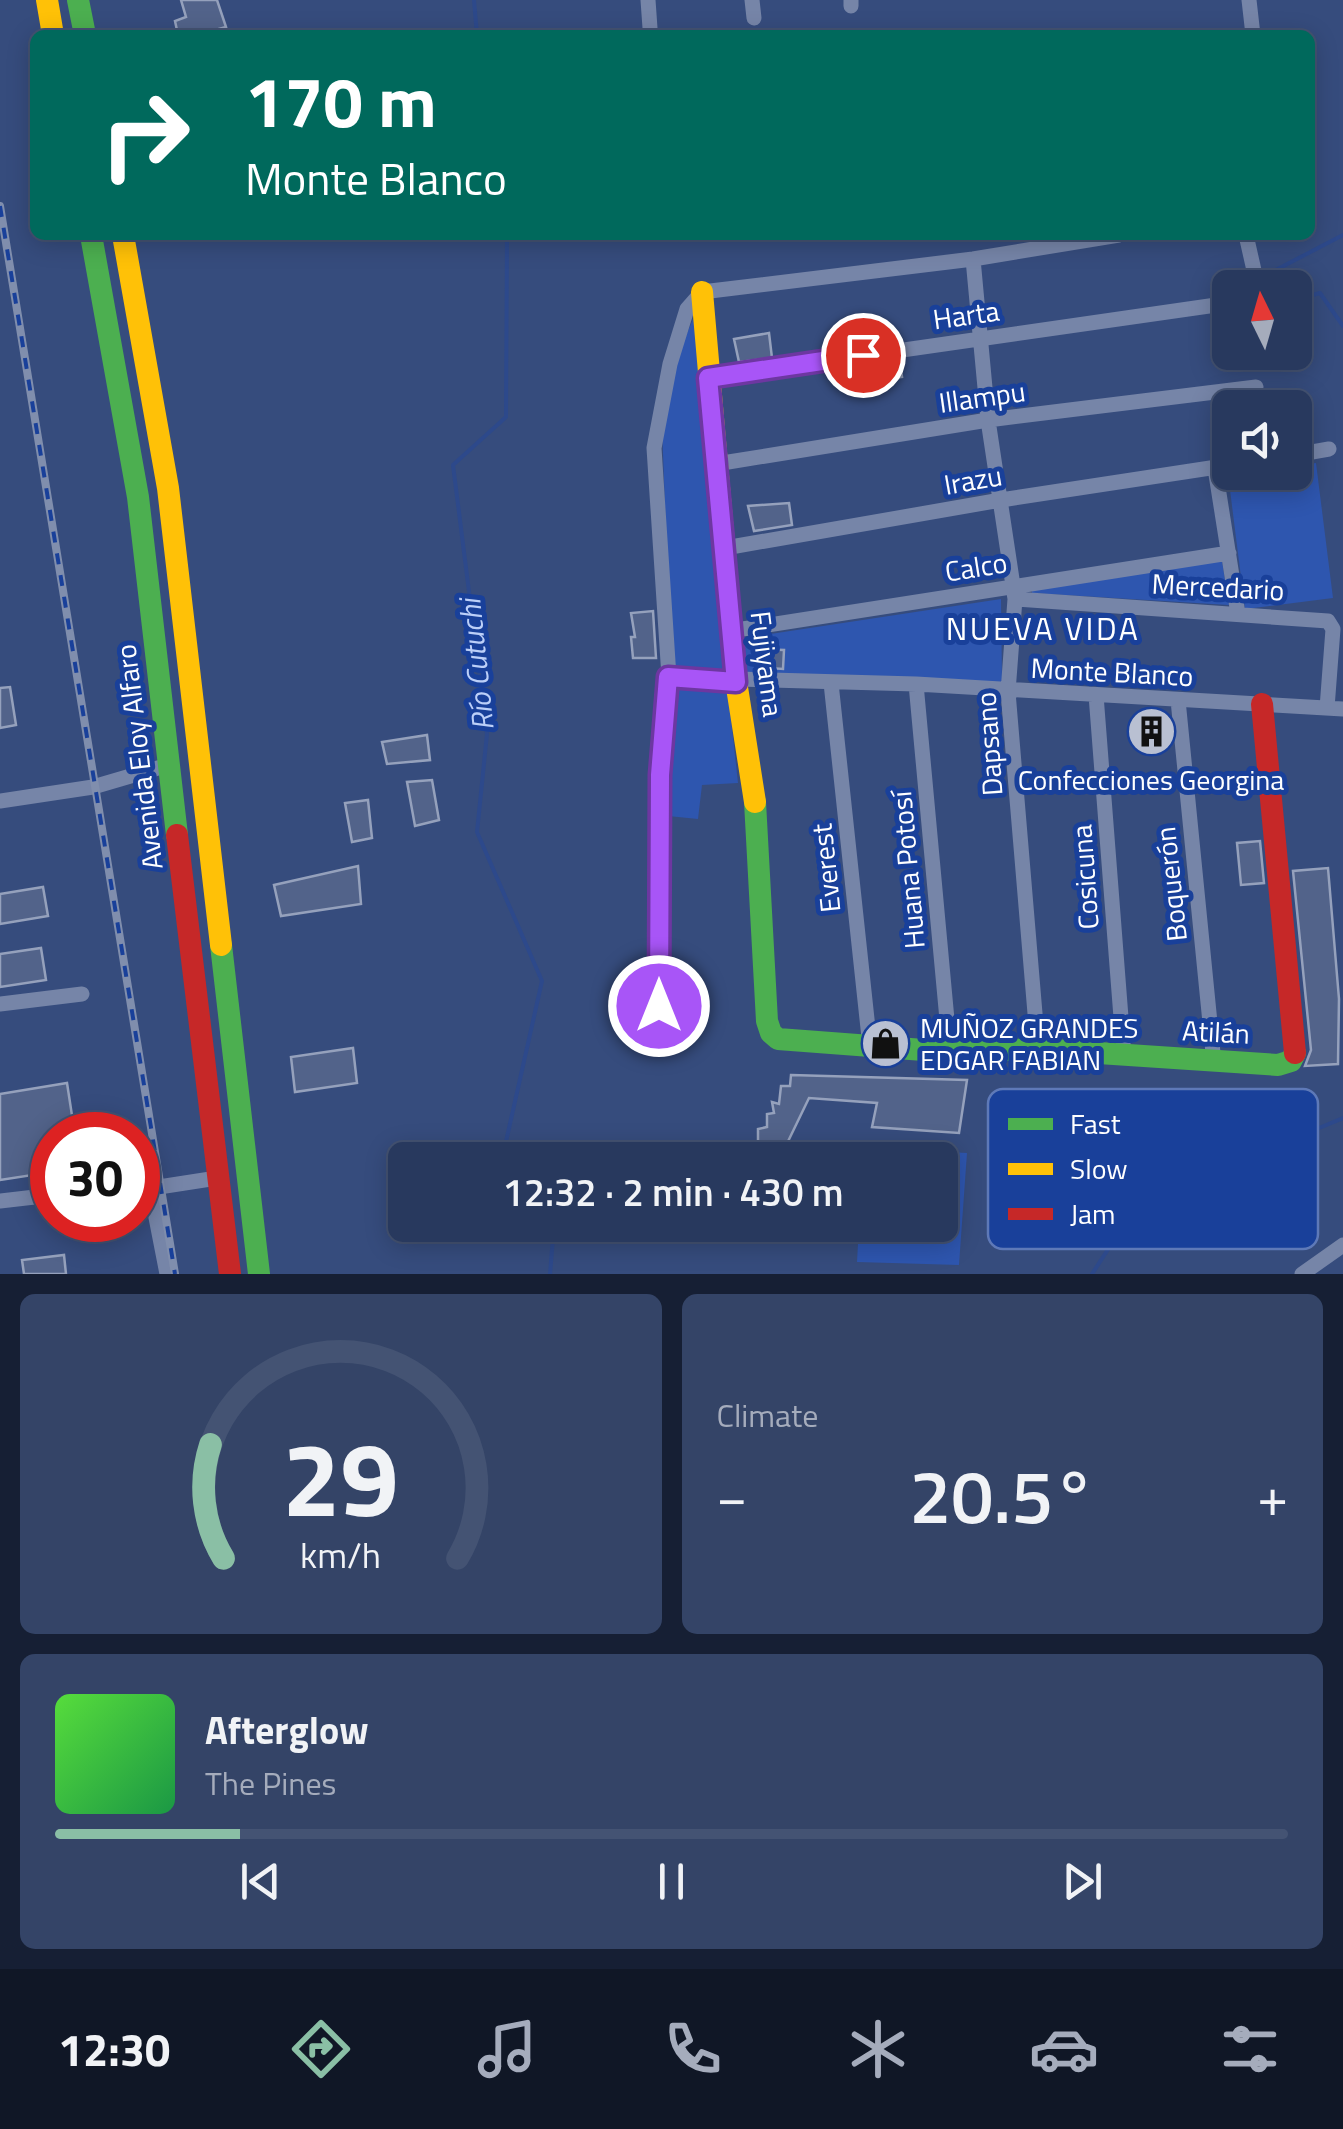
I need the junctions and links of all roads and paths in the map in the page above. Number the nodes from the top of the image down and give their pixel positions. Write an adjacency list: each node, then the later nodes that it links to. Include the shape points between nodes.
1 (46, 0): 8 (main road)
2 (78, 0): 9 (main road)
3 (648, 0): 7 (street)
4 (752, 0): 6 (street)
5 (1249, 0): 10 (street)
6 (754, 18)
7 (650, 28)
8 (52, 30)
9 (84, 30)
10 (1252, 30)
11 (93, 240): 43 (main road, Avenida Eloy Alfaro, via 138,496)
12 (124, 240): 59 (main road, via 168,488)
13 (1089, 240): 15 (street)
14 (1247, 240): 16 (street)
15 (974, 259): 17 (street); 19 (street, Dapsano)
16 (1254, 270)
17 (702, 292): 20 (main road, Fujiyama); 34 (street, via 687,309 670,364 654,448)
18 (1212, 306): 19 (street, Harta)
19 (978, 338): 20 (street, Harta); 22 (street, Dapsano)
20 (708, 378): 25 (main road, Fujiyama)
21 (1256, 388): 22 (street, Illampu)
22 (988, 420): 25 (street, Illampu); 28 (street, Dapsano)
23 (1329, 449): 24 (street)
24 (1312, 452)
25 (716, 464): 29 (main road, Fujiyama)
26 (1212, 469): 28 (street, Irazu)
27 (1225, 490): 30 (street)
28 (1001, 500): 29 (street, Irazu); 31 (street, Dapsano)
29 (725, 548): 33 (main road, Fujiyama)
30 (1229, 553): 31 (street, Calco); 32 (street)
31 (1013, 593): 32 (street, Mercedario); 33 (street, Calco); 38 (street, Dapsano)
32 (1238, 614): 42 (street, Mercedario, via 1328,621)
33 (730, 630): 35 (main road, Fujiyama)
34 (668, 677): 35 (street, Monte Blanco); 47 (street, via 660,775)
35 (736, 682): 36 (street, Monte Blanco); 48 (main road, Fujiyama, via 754,782 767,1021)
36 (831, 683): 37 (street, Monte Blanco); 49 (street, Everest)
37 (916, 684): 38 (street, Monte Blanco); 51 (street, Huana Potosí)
38 (1008, 692): 39 (street, Monte Blanco); 50 (street, Dapsano)
39 (1096, 695): 40 (street, Monte Blanco); 52 (street, Cosicuna)
40 (1178, 700): 41 (street, Monte Blanco); 53 (street, Boquerón)
41 (1262, 704): 42 (street, Monte Blanco); 53 (main road, Atilán, via 1296,1051 1292,1061 1278,1064)
42 (1335, 709)
43 (168, 766): 44 (street, via 93,787); 54 (main road, Avenida Eloy Alfaro)
44 (0, 801)
45 (82, 994): 46 (street)
46 (0, 1004)
47 (659, 1006)
48 (778, 1039): 49 (main road, Atilán)
49 (870, 1047): 51 (main road, Atilán)
50 (1038, 1049): 51 (main road, Atilán); 52 (main road, Atilán)
51 (950, 1052)
52 (1124, 1056): 53 (main road, Atilán)
53 (1214, 1063)
54 (217, 1178): 55 (street); 62 (main road, Avenida Eloy Alfaro)
55 (160, 1186)
56 (30, 1198): 57 (street)
57 (0, 1201)
58 (160, 1238): 61 (street)
59 (256, 1242): 63 (main road); 64 (main road)
60 (1343, 1244): 65 (street)
61 (167, 1274)
62 (230, 1274)
63 (259, 1274)
64 (274, 1274)
65 (1302, 1274)

